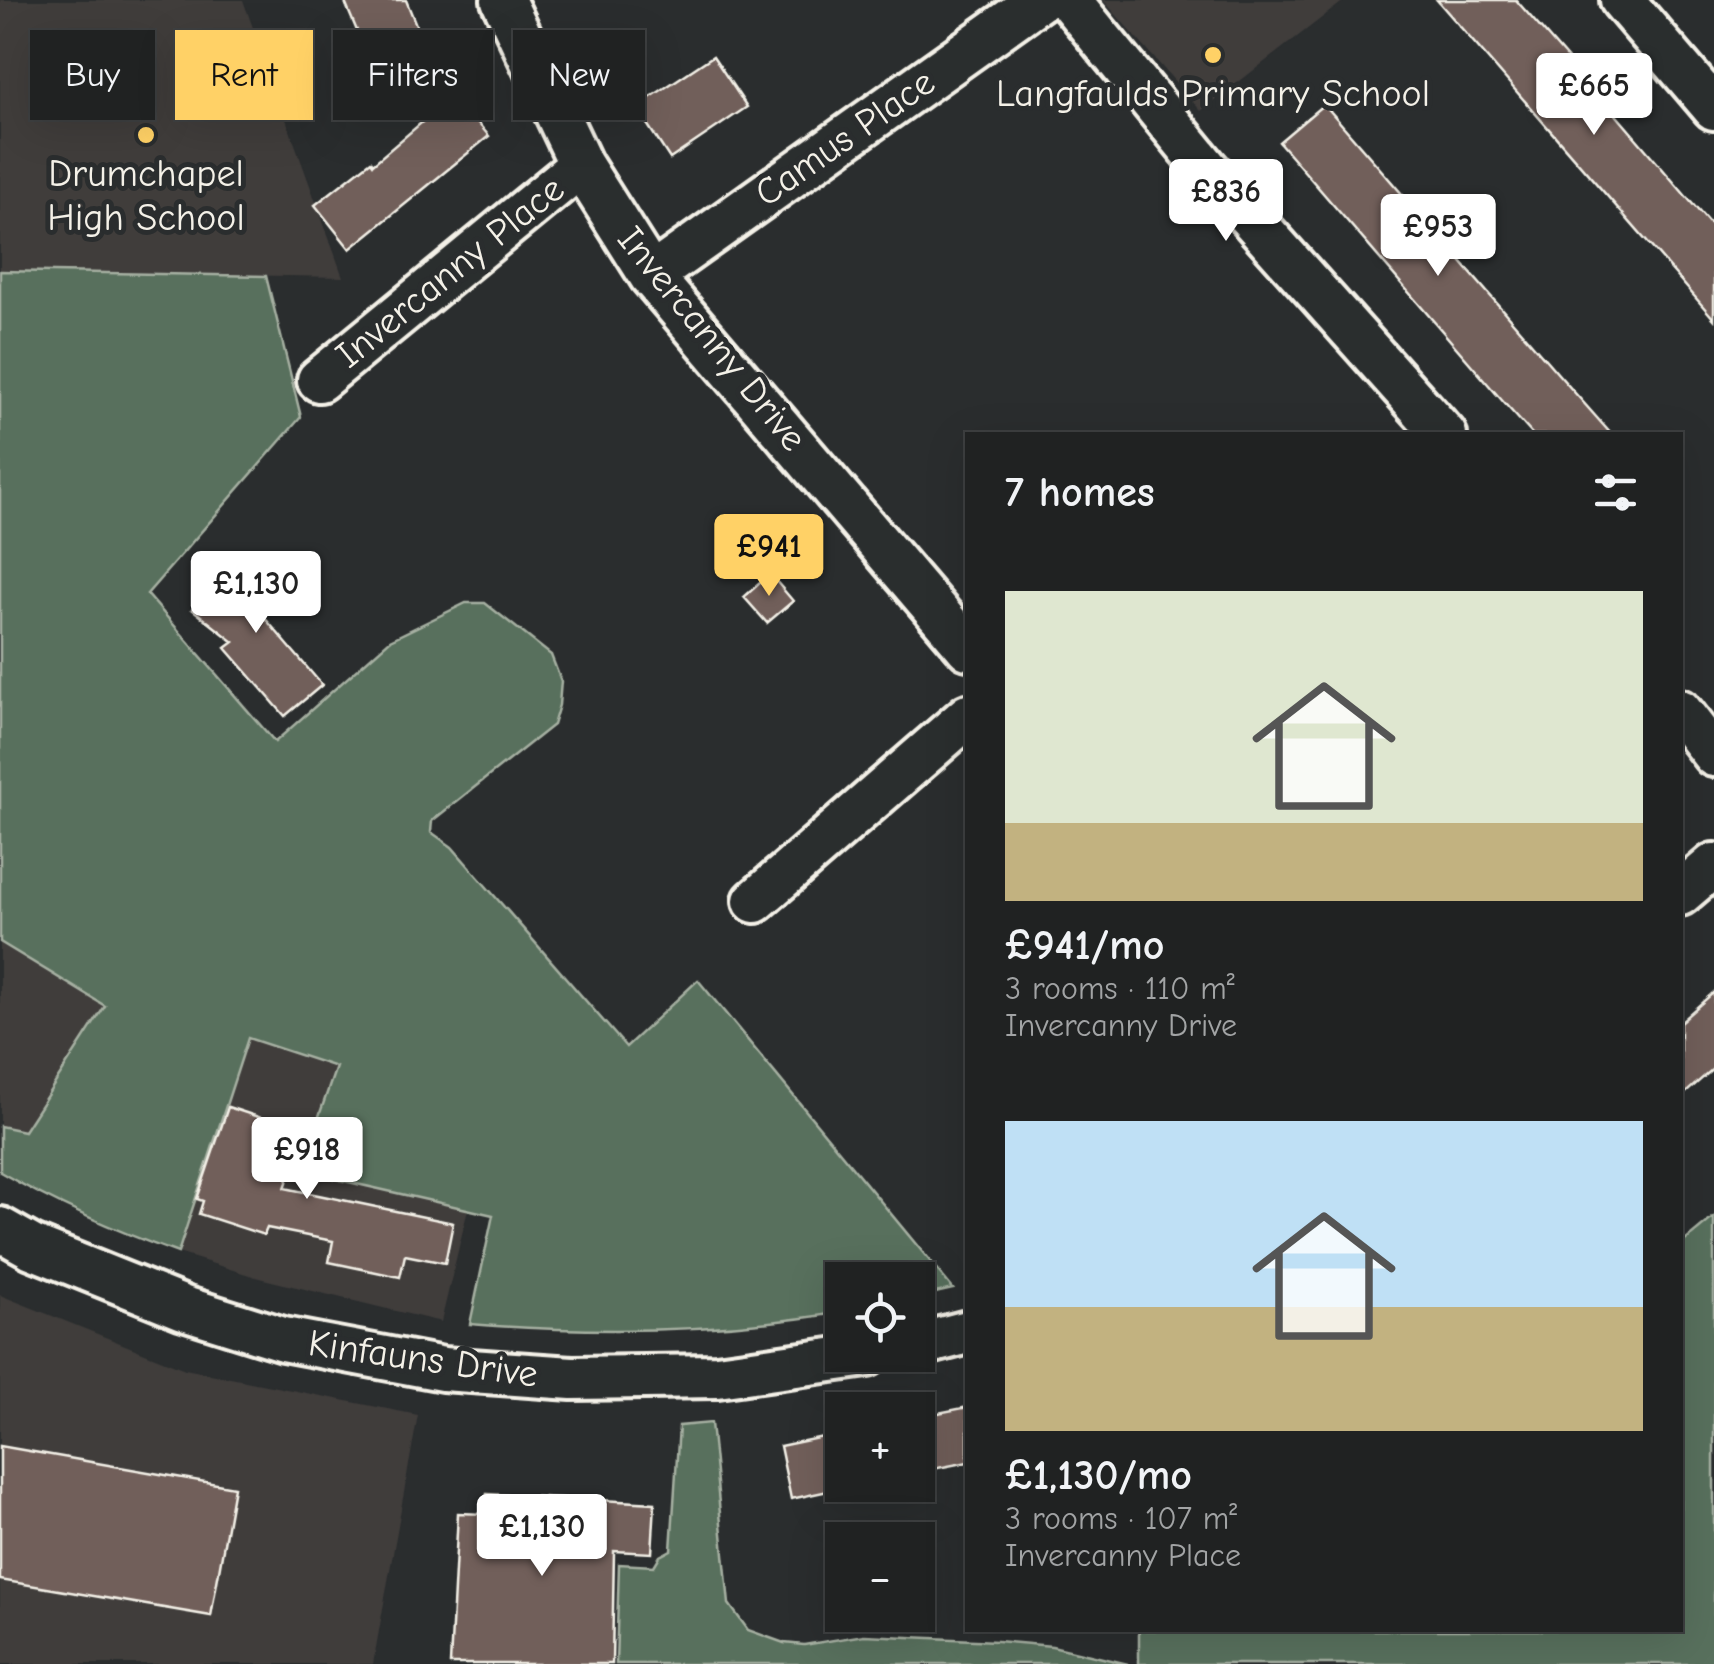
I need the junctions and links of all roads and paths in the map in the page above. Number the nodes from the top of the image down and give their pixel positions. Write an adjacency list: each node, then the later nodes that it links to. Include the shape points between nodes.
1 (503, 0): 6 (street, Invercanny Drive)
2 (1039, 0): 7 (street, Camus Place)
3 (1069, 0): 9 (street, via 1207,168)
4 (1622, 0): 5 (street)
5 (1714, 108)
6 (581, 164): 7 (street, Invercanny Drive); 8 (street, Invercanny Place)
7 (651, 276): 10 (street, Invercanny Drive)
8 (319, 380)
9 (1442, 432)
10 (965, 644)
11 (1683, 715): 13 (street)
12 (965, 719): 16 (street)
13 (1714, 755)
14 (1714, 864): 15 (street)
15 (1683, 891)
16 (755, 901)
17 (0, 1229): 20 (street, Kinfauns Drive, via 184,1308 284,1340 444,1369 572,1378 717,1376)
18 (965, 1333): 19 (street)
19 (935, 1341)
20 (825, 1361)

